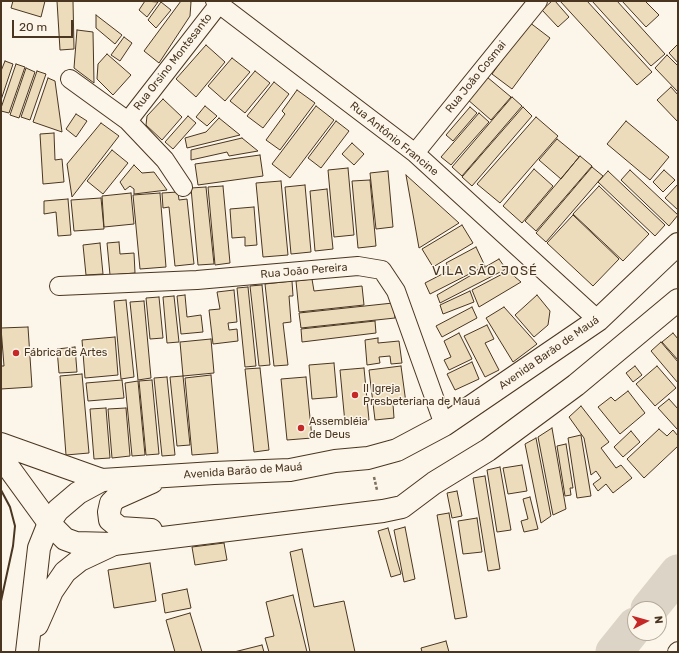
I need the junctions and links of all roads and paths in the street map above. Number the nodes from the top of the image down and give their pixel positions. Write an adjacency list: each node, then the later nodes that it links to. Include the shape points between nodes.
1 (538, 1): 5 (street, Rua João Cosmai)
2 (217, 3): 4 (street, Rua Orsino Montesanto); 5 (street, Rua Antônio Francine)
3 (70, 79): 4 (street)
4 (128, 121): 6 (street, via 165,160)
5 (415, 153): 10 (street, Rua Antônio Francine)
6 (183, 187)
7 (678, 244): 10 (main road, Avenida Barão de Mauá)
8 (59, 286): 11 (street, Rua João Pereira, via 196,280 358,266 382,270 396,290)
9 (678, 300): 17 (main road, Avenida Barão de Mauá, via 576,385 488,450 434,483 402,507)
10 (598, 320): 11 (main road, Avenida Barão de Mauá)
11 (444, 425): 14 (main road, Avenida Barão de Mauá, via 397,450)
12 (1, 444): 16 (main road)
13 (1, 457): 18 (main road)
14 (368, 458): 15 (main road, Avenida Barão de Mauá, via 335,461 290,470); 17 (path)
15 (166, 476): 16 (main road, Avenida Barão de Mauá); 19 (main road, via 116,498 111,503 109,512 110,520 120,528 154,530)
16 (102, 480): 18 (main road, Avenida Barão de Mauá, via 78,493 58,510)
17 (383, 511): 19 (main road, Avenida Barão de Mauá)
18 (48, 523): 20 (main road, via 66,539 76,543); 21 (main road, Avenida Barão de Mauá, via 39,548)
19 (165, 538): 20 (main road, Avenida Barão de Mauá)
20 (114, 544): 21 (main road, Avenida Barão de Mauá, via 80,560 65,572 52,592)
21 (27, 649)

